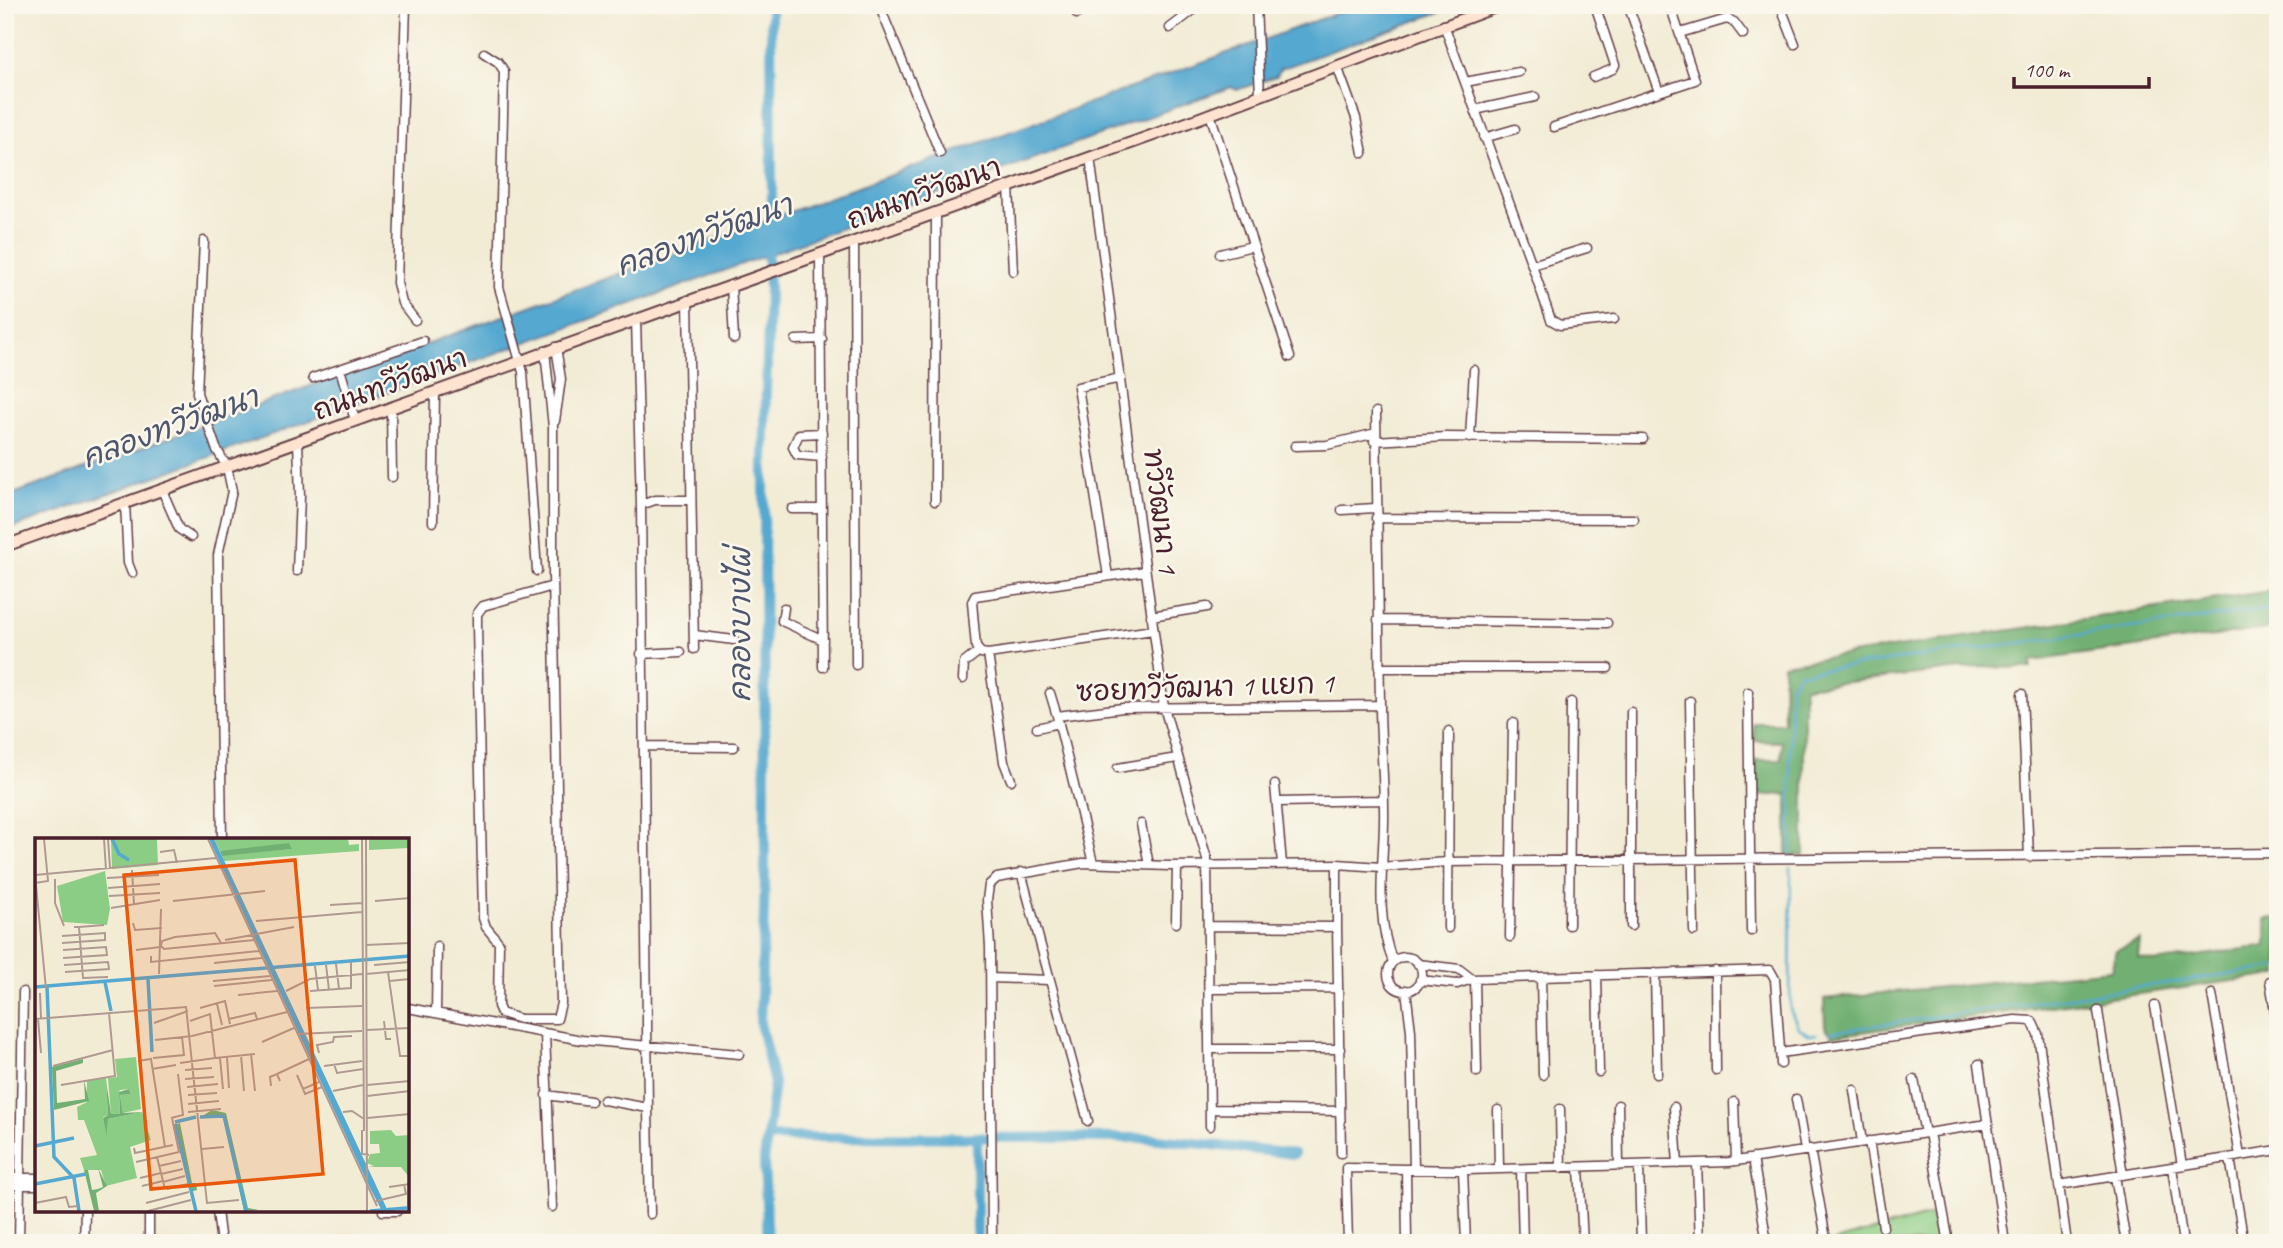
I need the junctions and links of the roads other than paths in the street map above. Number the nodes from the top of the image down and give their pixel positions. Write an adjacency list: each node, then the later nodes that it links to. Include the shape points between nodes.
1 (406, 5): 45 (street, via 397,284 402,303)
2 (879, 5): 28 (street)
3 (1200, 5): 11 (street)
4 (1256, 5): 21 (street)
5 (1501, 5): 10 (main road, ถนนทวีวัฒนา)
6 (1595, 5): 18 (street, via 1615,65)
7 (1628, 5): 20 (street)
8 (1670, 5): 12 (street)
9 (1780, 5): 14 (street)
10 (1444, 25): 16 (main road, ถนนทวีวัฒนา); 19 (street)
11 (1170, 28)
12 (1680, 33): 13 (street, via 1727,19); 20 (street, via 1695,80)
13 (1743, 34)
14 (1796, 44)
15 (484, 53): 52 (street, via 504,71 501,297)
16 (1337, 66): 21 (main road, ถนนทวีวัฒนา); 29 (street)
17 (1519, 72): 19 (street)
18 (1593, 78)
19 (1465, 82): 23 (street)
20 (1659, 92): 25 (street)
21 (1260, 95): 24 (main road, ถนนทวีวัฒนา)
22 (1535, 97): 23 (street)
23 (1475, 110): 27 (street)
24 (1210, 114): 30 (main road, ถนนทวีวัฒนา); 35 (street)
25 (1554, 127)
26 (1515, 129): 27 (street)
27 (1484, 138): 39 (street)
28 (940, 153)
29 (1363, 153)
30 (1090, 157): 31 (main road, ถนนทวีวัฒนา); 56 (street, ทวีวัฒนา 1)
31 (1010, 186): 32 (main road, ถนนทวีวัฒนา); 40 (street)
32 (936, 212): 34 (main road, ถนนทวีวัฒนา); 72 (street)
33 (204, 241): 68 (street, via 197,393)
34 (854, 242): 37 (main road, ถนนทวีวัฒนา); 104 (street)
35 (1252, 246): 38 (street); 51 (street)
36 (1587, 247): 39 (street)
37 (820, 254): 41 (main road, ถนนทวีวัฒนา); 47 (street)
38 (1220, 254)
39 (1532, 265): 44 (street, via 1556,324)
40 (1013, 271)
41 (731, 285): 42 (main road, ถนนทวีวัฒนา); 46 (street)
42 (688, 300): 43 (main road, ถนนทวีวัฒนา); 71 (street)
43 (636, 319): 50 (main road, ถนนทวีวัฒนา); 74 (street)
44 (1614, 319)
45 (415, 320)
46 (734, 339)
47 (822, 339): 48 (street); 61 (street)
48 (796, 340)
49 (423, 341): 53 (street)
50 (550, 349): 52 (main road, ถนนทวีวัฒนา); 89 (street, via 561,379 553,427)
51 (1290, 358)
52 (521, 360): 57 (main road, ถนนทวีวัฒนา); 85 (street)
53 (341, 370): 55 (street); 60 (street)
54 (1474, 370): 63 (street)
55 (313, 378)
56 (1121, 378): 86 (street, ทวีวัฒนา 1); 88 (street, via 1079,387)
57 (435, 392): 58 (main road, ถนนทวีวัฒนา); 81 (street)
58 (391, 407): 60 (main road, ถนนทวีวัฒนา); 69 (street)
59 (1376, 412): 62 (street)
60 (354, 415): 65 (main road, ถนนทวีวัฒนา)
61 (822, 433): 67 (street); 67 (street, via 799,434 793,447 797,455)
62 (1375, 437): 63 (street); 66 (street); 75 (street)
63 (1470, 438): 64 (street)
64 (1643, 439)
65 (298, 442): 68 (main road, ถนนทวีวัฒนา); 84 (street)
66 (1294, 446)
67 (822, 457): 77 (street)
68 (227, 467): 70 (main road, ถนนทวีวัฒนา); 130 (street, via 232,491 218,555)
69 (392, 477)
70 (162, 490): 73 (main road, ถนนทวีวัฒนา); 82 (street, via 179,529)
71 (691, 500): 74 (street, via 654,500); 96 (street)
72 (935, 500)
73 (125, 503): 83 (main road, ถนนทวีวัฒนา); 87 (street)
74 (641, 505): 102 (street)
75 (1375, 508): 78 (street); 79 (street)
76 (792, 509): 77 (street)
77 (822, 509): 98 (street)
78 (1342, 510)
79 (1376, 518): 80 (street); 93 (street)
80 (1634, 519)
81 (433, 522)
82 (191, 537)
83 (5, 546)
84 (297, 571)
85 (537, 571)
86 (1145, 571): 88 (street); 92 (street, ทวีวัฒนา 1)
87 (132, 573)
88 (1108, 576): 101 (street, via 975,596 972,612)
89 (553, 586): 89 (street, via 561,1003 557,1019 539,1020 501,1013 499,943 483,918 477,614 483,606)
90 (1207, 607): 92 (street)
91 (784, 608): 98 (street, via 782,621)
92 (1151, 616): 95 (street, ทวีวัฒนา 1)
93 (1378, 620): 94 (street); 106 (street)
94 (1607, 623)
95 (1153, 630): 103 (street); 115 (street, ทวีวัฒนา 1)
96 (694, 635): 97 (street); 99 (street)
97 (734, 640)
98 (823, 640): 105 (street)
99 (694, 649)
100 (681, 652): 102 (street)
101 (978, 652): 103 (street); 108 (street, via 964,663)
102 (641, 654): 121 (street)
103 (988, 654): 125 (street, via 1004,762)
104 (856, 665)
105 (823, 667)
106 (1379, 668): 107 (street); 114 (street)
107 (1608, 668)
108 (963, 679)
109 (1748, 692): 134 (street)
110 (1050, 693): 117 (street)
111 (2022, 694): 132 (street)
112 (1690, 701): 138 (street)
113 (1571, 702): 133 (street)
114 (1380, 705): 115 (street, ซอยทวีวัฒนา 1 แยก 1); 127 (street)
115 (1164, 707): 117 (street, ซอยทวีวัฒนา 1 แยก 1, via 1095,710); 123 (street, ทวีวัฒนา 1)
116 (1631, 712): 137 (street)
117 (1058, 719): 119 (street); 139 (street, ซอยทวีวัฒนา 1 แยก 1)
118 (1513, 723): 136 (street)
119 (1037, 727)
120 (1449, 731): 135 (street)
121 (644, 746): 122 (street); 179 (street)
122 (734, 747)
123 (1177, 758): 124 (street); 143 (street, ทวีวัฒนา 1)
124 (1118, 768)
125 (1011, 780)
126 (1275, 785): 128 (street)
127 (1383, 800): 128 (street); 145 (street)
128 (1277, 802): 141 (street)
129 (1141, 824): 142 (street)
130 (222, 838)
131 (2278, 853): 132 (street)
132 (2029, 857): 134 (street)
133 (1570, 861): 136 (street); 137 (street); 148 (street)
134 (1752, 861): 138 (street); 153 (street)
135 (1447, 862): 136 (street); 145 (street); 152 (street)
136 (1510, 862): 155 (street)
137 (1632, 862): 138 (street); 150 (street)
138 (1692, 862): 154 (street)
139 (1093, 863): 142 (street); 146 (street)
140 (1337, 863): 141 (street); 145 (street); 151 (street)
141 (1282, 864): 143 (street)
142 (1149, 865): 144 (street)
143 (1207, 865): 144 (street); 149 (street, ทวีวัฒนา 1)
144 (1177, 866): 147 (street)
145 (1381, 867): 157 (street, via 1383,936)
146 (1021, 872): 163 (street, via 991,881 987,890); 164 (street)
147 (1176, 923)
148 (1569, 925)
149 (1210, 926): 151 (street); 169 (street, ทวีวัฒนา 1)
150 (1631, 926)
151 (1338, 927): 168 (street)
152 (1448, 928)
153 (1751, 931)
154 (1694, 932)
155 (1510, 937)
156 (437, 946): 176 (street)
157 (1393, 962): 158 (street, via 1405,957); 170 (street, via 1390,980 1397,989)
158 (1418, 964): 165 (street, via 1459,969); 166 (street)
159 (1715, 971): 160 (street); 182 (street, via 1770,970 1775,979); 186 (street)
160 (1655, 973): 161 (street); 189 (street)
161 (1597, 975): 162 (street); 188 (street)
162 (1541, 977): 165 (street); 190 (street)
163 (991, 978): 164 (street); 247 (street)
164 (1049, 979): 205 (street)
165 (1474, 979): 166 (street, via 1457,984); 187 (street)
166 (1420, 980): 170 (street)
167 (2270, 981): 177 (street)
168 (1338, 988): 169 (street); 181 (street)
169 (1210, 989): 180 (street, ทวีวัฒนา 1)
170 (1406, 990): 225 (street, via 1411,1031)
171 (23, 992): 232 (street)
172 (2213, 994): 213 (street)
173 (2155, 1006): 220 (street)
174 (410, 1008): 176 (street)
175 (2098, 1011): 229 (street)
176 (436, 1013): 178 (street)
177 (2278, 1030)
178 (545, 1034): 179 (street); 193 (street)
179 (646, 1046): 183 (street); 200 (street)
180 (1211, 1049): 181 (street); 201 (street, ทวีวัฒนา 1)
181 (1340, 1049): 204 (street)
182 (1780, 1053): 184 (street); 235 (street, via 2032,1021 2038,1034)
183 (739, 1054)
184 (1781, 1064)
185 (1979, 1064): 206 (street)
186 (1716, 1070)
187 (1477, 1072)
188 (1599, 1072)
189 (1657, 1074)
190 (1543, 1075)
191 (1914, 1080): 208 (street)
192 (1853, 1090): 209 (street)
193 (546, 1095): 196 (street); 236 (street)
194 (1796, 1099): 210 (street)
195 (604, 1100): 200 (street)
196 (591, 1101)
197 (1734, 1102): 216 (street)
198 (1618, 1105): 221 (street)
199 (1674, 1107): 218 (street)
200 (648, 1108): 240 (street)
201 (1210, 1109): 204 (street); 207 (street, ทวีวัฒนา 1)
202 (1560, 1109): 222 (street)
203 (1498, 1110): 226 (street)
204 (1339, 1111): 212 (street)
205 (1088, 1121)
206 (1988, 1124): 208 (street); 257 (street)
207 (1210, 1126)
208 (1927, 1133): 209 (street); 256 (street)
209 (1866, 1142): 210 (street); 241 (street)
210 (1807, 1150): 214 (street); 242 (street)
211 (2278, 1150): 213 (street)
212 (1341, 1153)
213 (2240, 1156): 215 (street)
214 (1753, 1158): 216 (street); 255 (street)
215 (2230, 1158): 220 (street); 261 (street)
216 (1735, 1161): 217 (street)
217 (1698, 1163): 218 (street); 254 (street)
218 (1678, 1164): 219 (street)
219 (1639, 1165): 221 (street); 253 (street)
220 (2182, 1165): 224 (street)
221 (1619, 1166): 223 (street)
222 (1561, 1167): 223 (street); 227 (street)
223 (1579, 1167): 252 (street)
224 (2172, 1167): 229 (street); 260 (street)
225 (1410, 1169): 228 (street); 248 (street, via 1346,1168); 249 (street)
226 (1499, 1169): 227 (street); 228 (street)
227 (1521, 1169): 251 (street)
228 (1463, 1170): 250 (street)
229 (2119, 1175): 235 (street); 259 (street)
230 (5, 1178): 232 (street)
231 (35, 1178): 232 (street)
232 (20, 1181): 233 (street); 234 (street); 243 (street)
233 (5, 1185)
234 (35, 1185)
235 (2059, 1185): 258 (street)
236 (552, 1207)
237 (85, 1213): 244 (street)
238 (149, 1213): 245 (street)
239 (217, 1213): 246 (street)
240 (650, 1214)
241 (1883, 1227)
242 (1826, 1239)
243 (19, 1243)
244 (85, 1243)
245 (149, 1243)
246 (221, 1243)
247 (992, 1243)
248 (1348, 1243)
249 (1407, 1243)
250 (1465, 1243)
251 (1523, 1243)
252 (1583, 1243)
253 (1640, 1243)
254 (1700, 1243)
255 (1767, 1243)
256 (1949, 1243)
257 (2005, 1243)
258 (2067, 1243)
259 (2126, 1243)
260 (2183, 1243)
261 (2244, 1243)

